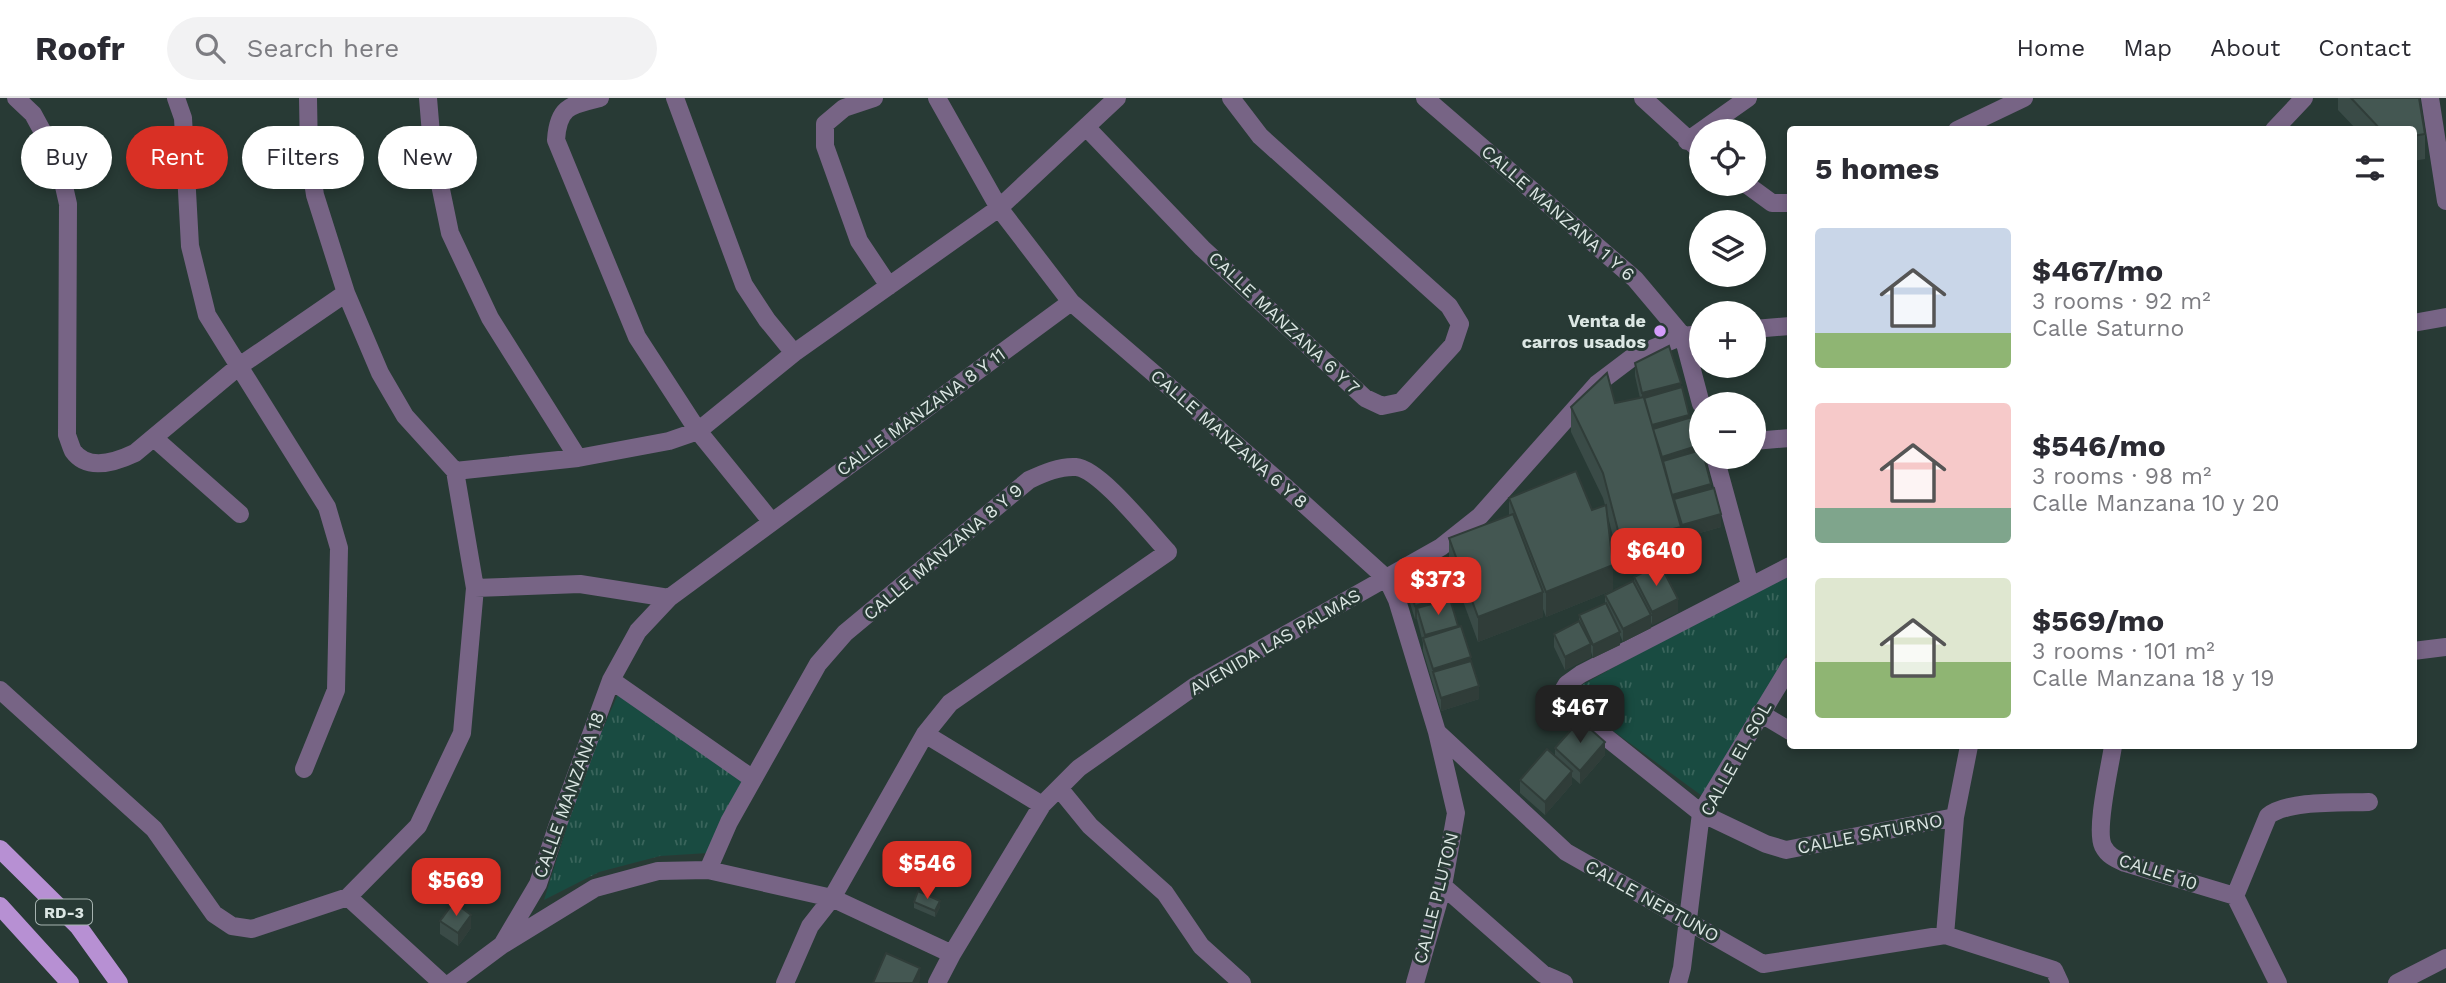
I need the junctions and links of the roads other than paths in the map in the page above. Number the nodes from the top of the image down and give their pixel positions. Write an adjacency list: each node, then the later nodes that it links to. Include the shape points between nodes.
1 (16, 98): 38 (street, via 33,114 58,160 68,204 67,435 74,452 90,463 115,462)
2 (176, 98): 36 (street, via 183,118 190,246 207,315)
3 (308, 98): 27 (street, via 315,195)
4 (428, 98): 41 (street, via 432,146 450,233 489,318)
5 (600, 98): 37 (street, via 572,105 562,113 556,140 637,337)
6 (675, 98): 35 (street, via 744,285)
7 (874, 98): 26 (street, via 844,108 825,124 825,146 859,241)
8 (937, 98): 25 (street, CALLE MANZANA 6 Y 8)
9 (1118, 98): 20 (street)
10 (1231, 98): 20 (street, CALLE MANZANA 6 Y 7, via 1260,136 1449,306 1460,324 1453,345 1401,402 1382,406 1365,398 1202,248)
11 (1425, 98): 33 (street, CALLE MANZANA 1 Y 6, via 1635,279)
12 (1643, 98): 21 (street)
13 (1748, 98): 17 (street)
14 (2024, 98): 18 (street)
15 (2304, 98): 19 (street)
16 (2430, 98): 23 (street)
17 (1724, 119)
18 (1966, 126)
19 (2278, 126)
20 (1087, 128): 25 (street)
21 (1689, 141)
22 (1762, 196): 24 (street, via 1772,203)
23 (2446, 201)
24 (1787, 203)
25 (999, 208): 26 (street); 28 (street, CALLE MANZANA 6 Y 8)
26 (889, 286): 35 (street)
27 (346, 293): 36 (street); 43 (street, via 380,373 405,416)
28 (1070, 302): 45 (street, CALLE MANZANA 8 Y 11); 47 (street, CALLE MANZANA 6 Y 8)
29 (2446, 317): 30 (street)
30 (2417, 322)
31 (1787, 326): 32 (street)
32 (1766, 328)
33 (1689, 332)
34 (1689, 336): 47 (street, AVENIDA LAS PALMAS, via 1634,356 1597,384 1480,516 1441,547)
35 (794, 353): 37 (street)
36 (238, 367): 38 (street); 62 (street, via 327,507 339,548 336,690)
37 (698, 431): 41 (street); 45 (street)
38 (154, 438): 44 (street)
39 (1787, 438): 40 (street)
40 (1766, 440)
41 (578, 458): 43 (street)
42 (1718, 469): 48 (street)
43 (455, 471): 49 (street)
44 (240, 514)
45 (771, 521): 50 (street, CALLE MANZANA 8 Y 11)
46 (1787, 567): 48 (street)
47 (1387, 579): 58 (street); 64 (street, AVENIDA LAS PALMAS, via 1195,686 1079,768)
48 (1750, 585): 67 (street, CALLE SATURNO, via 1581,674 1561,695 1568,708)
49 (475, 588): 50 (street, via 580,584); 73 (street, via 463,733 418,827)
50 (669, 598): 54 (street, CALLE MANZANA 18, via 638,631)
51 (2446, 647): 52 (street)
52 (2417, 651)
53 (1787, 671): 56 (street, CALLE EL SOL)
54 (611, 680): 63 (street); 78 (street, CALLE MANZANA 18, via 538,884)
55 (0, 690): 73 (street, via 154,828 214,914 232,926 252,929)
56 (1760, 713): 57 (street); 67 (street, CALLE EL SOL)
57 (1787, 729)
58 (1437, 732): 71 (street, CALLE PLUTON, via 1456,813); 76 (street, CALLE NEPTUNO, via 1566,852)
59 (925, 734): 63 (street, CALLE MANZANA 8 Y 9, via 950,703 1168,552 1098,477 1078,467 1052,470 1029,480 845,633 818,664); 66 (street); 74 (street)
60 (1968, 749): 68 (street)
61 (2113, 749): 72 (street, CALLE 10, via 2101,824 2104,848 2125,863)
62 (304, 769)
63 (753, 779): 70 (street)
64 (1059, 788): 66 (street, AVENIDA LAS PALMAS); 89 (street, via 1090,826 1165,893 1201,946)
65 (2368, 802): 72 (street, via 2272,813)
66 (1042, 805): 79 (street, AVENIDA LAS PALMAS)
67 (1702, 813): 68 (street, CALLE SATURNO, via 1786,850); 76 (street, CALLE EL SOL)
68 (1955, 817): 77 (street)
69 (0, 849): 84 (main road, RD-3, via 78,926)
70 (708, 870): 74 (street); 78 (street, via 657,870 595,888)
71 (1443, 886): 81 (street); 90 (street, CALLE PLUTON)
72 (2235, 896): 93 (street)
73 (348, 897): 85 (street)
74 (832, 898): 79 (street); 87 (street, via 810,926)
75 (0, 906): 83 (main road, RD-3)
76 (1688, 921): 77 (street, CALLE NEPTUNO, via 1763,964); 92 (street, CALLE EL SOL)
77 (1945, 935): 82 (street, CALLE NEPTUNO, via 2054,970)
78 (502, 944): 86 (street)
79 (952, 954): 88 (street, AVENIDA LAS PALMAS)
80 (2446, 958): 94 (street)
81 (1542, 978): 91 (street)
82 (2059, 980)
83 (70, 983)
84 (120, 983)
85 (442, 983)
86 (451, 983)
87 (785, 983)
88 (937, 983)
89 (1242, 983)
90 (1415, 983)
91 (1564, 983)
92 (1678, 983)
93 (2278, 983)
94 (2396, 983)

